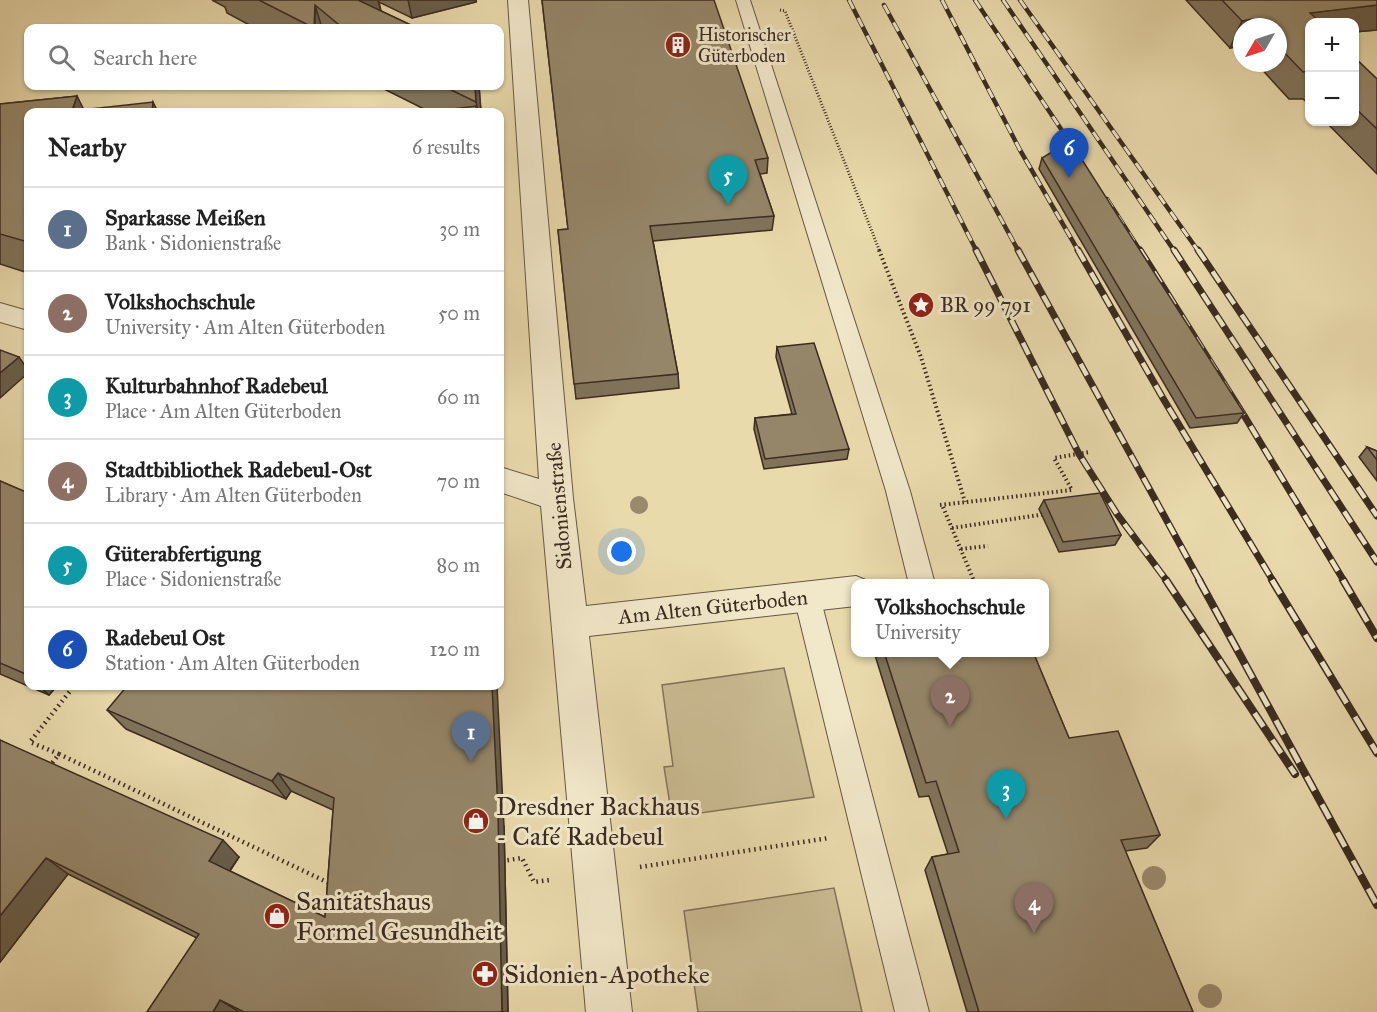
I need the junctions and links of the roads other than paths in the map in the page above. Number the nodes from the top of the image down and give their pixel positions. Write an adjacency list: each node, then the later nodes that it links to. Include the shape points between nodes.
1 (518, 0): 3 (street, Sidonienstraße)
2 (743, 0): 8 (lane, via 904,510)
3 (512, 67): 7 (street, Sidonienstraße)
4 (0, 312): 5 (street)
5 (24, 320)
6 (504, 480): 7 (street)
7 (557, 498): 11 (street, Sidonienstraße)
8 (921, 579)
9 (851, 592): 10 (street, Am Alten Güterboden)
10 (807, 597): 11 (street, Am Alten Güterboden); 13 (lane)
11 (571, 623): 12 (street, Sidonienstraße)
12 (609, 1012)
13 (912, 1012)

